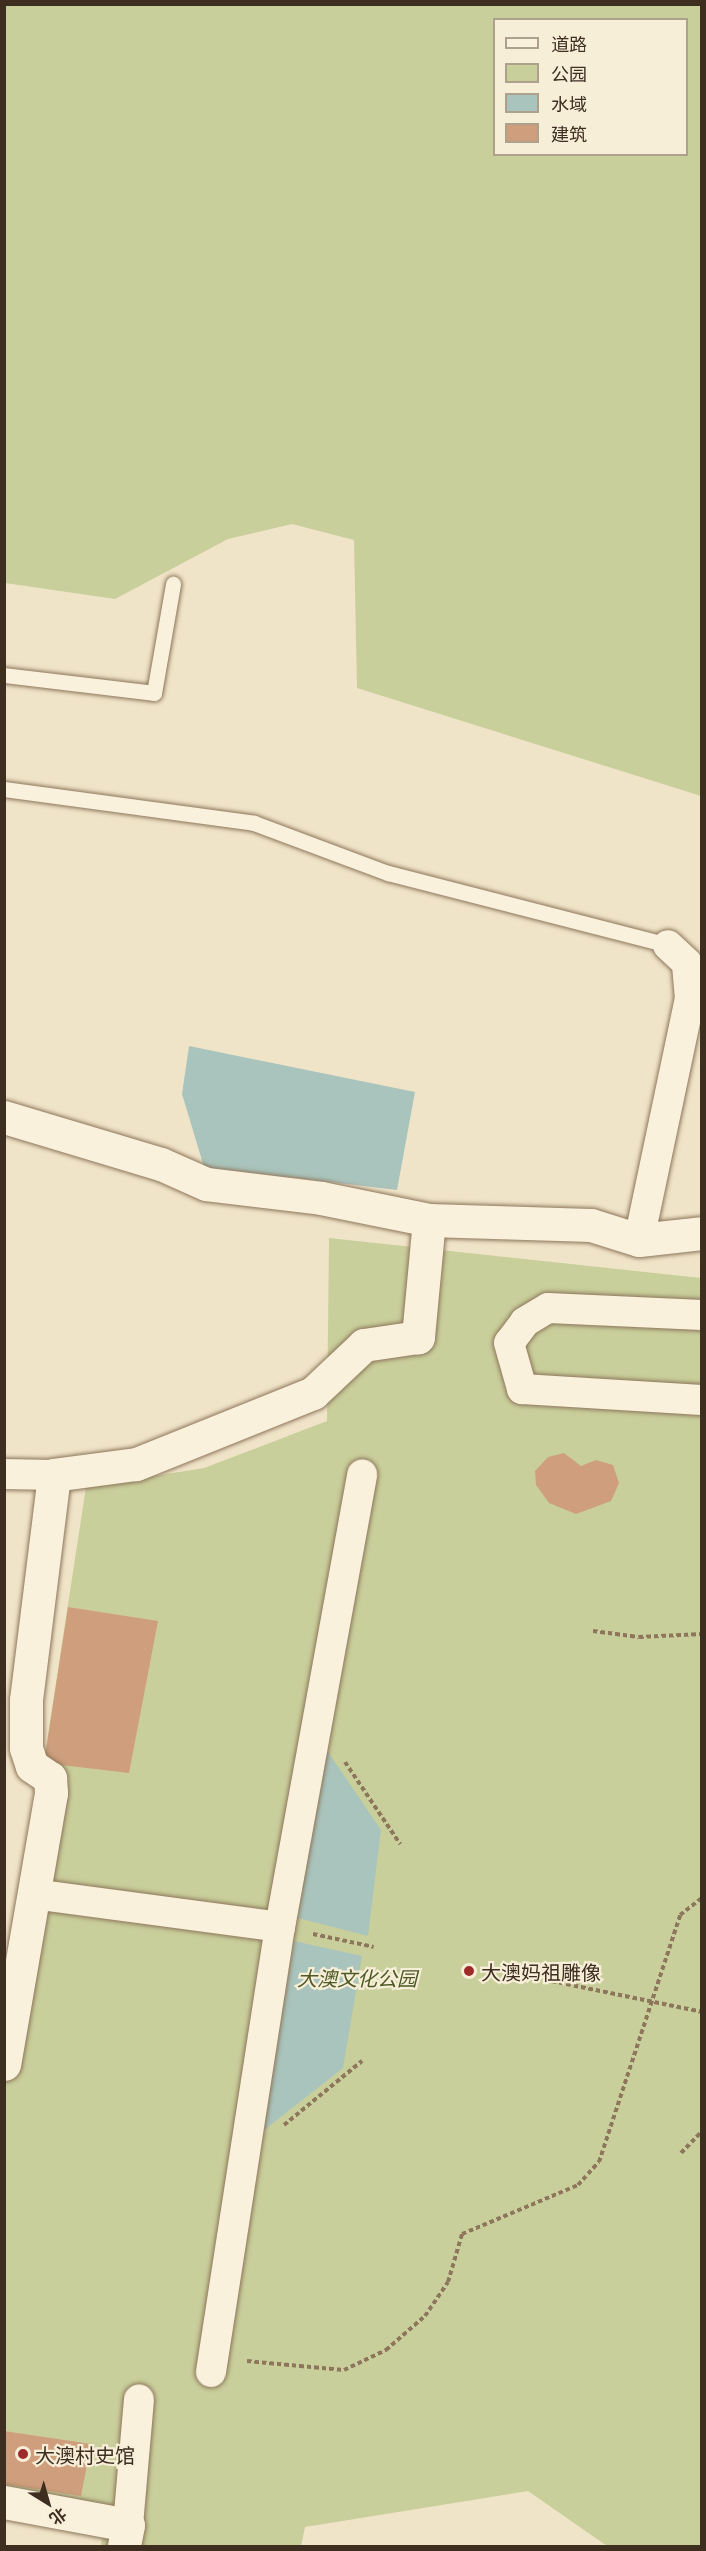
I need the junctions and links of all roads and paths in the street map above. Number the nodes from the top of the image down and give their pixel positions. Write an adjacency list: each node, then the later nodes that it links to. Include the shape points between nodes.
1 (173, 584): 2 (lane, via 154,693)
2 (4, 675)
3 (4, 789): 4 (lane, via 254,823 399,876)
4 (668, 945): 8 (street, via 687,963 690,999)
5 (4, 1117): 6 (street, via 206,1184 321,1198)
6 (429, 1220): 8 (street, via 591,1225); 13 (street, via 418,1337 364,1345 313,1393 136,1464)
7 (702, 1233): 8 (street)
8 (639, 1240)
9 (702, 1314): 10 (street, via 548,1308 525,1322 509,1343 522,1389)
10 (702, 1400)
11 (4, 1474): 13 (street)
12 (362, 1474): 16 (street)
13 (54, 1475): 18 (street, via 26,1700 26,1748 32,1766 50,1778 51,1793)
14 (593, 1631): 15 (path, via 639,1637)
15 (702, 1634)
16 (318, 1718): 17 (path); 20 (street)
17 (400, 1844)
18 (34, 1894): 20 (street); 27 (street)
19 (702, 1898): 24 (path, via 680,1915)
20 (280, 1927): 30 (street)
21 (333, 1938): 22 (path)
22 (374, 1947)
23 (537, 1978): 24 (path)
24 (650, 2004): 25 (path); 31 (path, via 599,2162 578,2186 462,2234 448,2282 425,2316 386,2350 344,2370)
25 (702, 2012)
26 (362, 2061): 30 (path)
27 (4, 2064)
28 (702, 2131): 29 (path)
29 (681, 2153)
30 (244, 2158): 31 (street)
31 (212, 2364)
32 (139, 2399): 34 (street)
33 (4, 2502): 34 (street)
34 (126, 2536)

